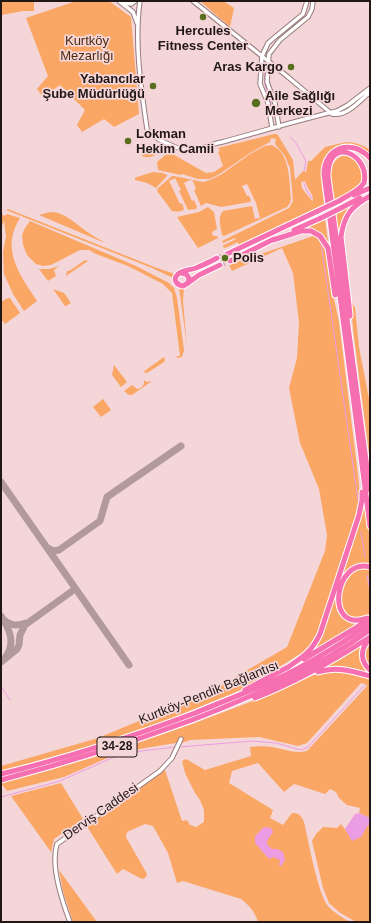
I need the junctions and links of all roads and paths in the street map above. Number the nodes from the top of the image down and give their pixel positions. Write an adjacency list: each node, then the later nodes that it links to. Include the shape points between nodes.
1 (120, 1): 2 (street, via 131,4); 7 (street, via 133,12)
2 (135, 1)
3 (140, 1): 7 (street)
4 (193, 1): 8 (street)
5 (307, 1): 8 (street, via 303,14 268,44)
6 (313, 1): 9 (street, via 308,17 273,48 269,54)
7 (138, 26): 14 (street, via 146,121 151,135 177,148 190,150)
8 (262, 56): 9 (street); 14 (street, via 260,84 268,103)
9 (269, 61): 12 (street); 13 (street, via 267,82 275,103)
10 (370, 88): 12 (street, via 343,109)
11 (370, 92): 12 (street, via 346,111 335,114)
12 (330, 112): 13 (street)
13 (279, 127): 14 (street)
14 (272, 128)
15 (370, 158): 27 (highway, via 356,148 344,147 330,155 324,166)
16 (370, 188): 18 (highway)
17 (370, 195): 19 (highway, bridge); 26 (highway, via 356,204 347,214 342,226)
18 (339, 202): 20 (highway, bridge); 26 (highway, via 361,187 367,178 367,165 356,153 338,155 330,164 328,174)
19 (273, 240): 22 (highway); 27 (highway, via 301,231 314,232 323,239 328,248)
20 (227, 254)
21 (217, 258): 24 (highway)
22 (230, 261)
23 (220, 265): 25 (highway)
24 (181, 273): 25 (highway, via 188,275); 25 (highway, via 176,276 176,282 181,286)
25 (188, 283)
26 (350, 338): 28 (highway)
27 (345, 341): 28 (highway)
28 (365, 474): 29 (highway); 30 (highway); 31 (highway); 37 (highway, via 359,515 320,634 309,652)
29 (370, 484)
30 (370, 490)
31 (370, 526)
32 (370, 567): 33 (highway, via 356,567 349,573 342,582 338,600 340,610 347,618 356,620)
33 (370, 617): 37 (highway, via 310,656)
34 (370, 624): 42 (highway, Kurtköy-Pendik Bağlantısı / 34-28, via 331,650 294,670)
35 (370, 630): 41 (highway, Kurtköy-Pendik Bağlantısı / 34-28, via 299,673)
36 (370, 638): 38 (highway, via 364,647 362,657); 40 (highway)
37 (286, 668): 42 (highway)
38 (370, 670)
39 (370, 676): 40 (highway, via 336,668)
40 (304, 677): 41 (highway, via 281,688)
41 (231, 705): 45 (highway, Kurtköy-Pendik Bağlantısı / 34-28, via 102,752)
42 (210, 707): 44 (highway, Kurtköy-Pendik Bağlantısı / 34-28, via 109,744)
43 (180, 741): 46 (street, Derviş Caddesi, via 170,761 160,771 57,844 57,879)
44 (1, 774)
45 (1, 780)
46 (70, 922)

